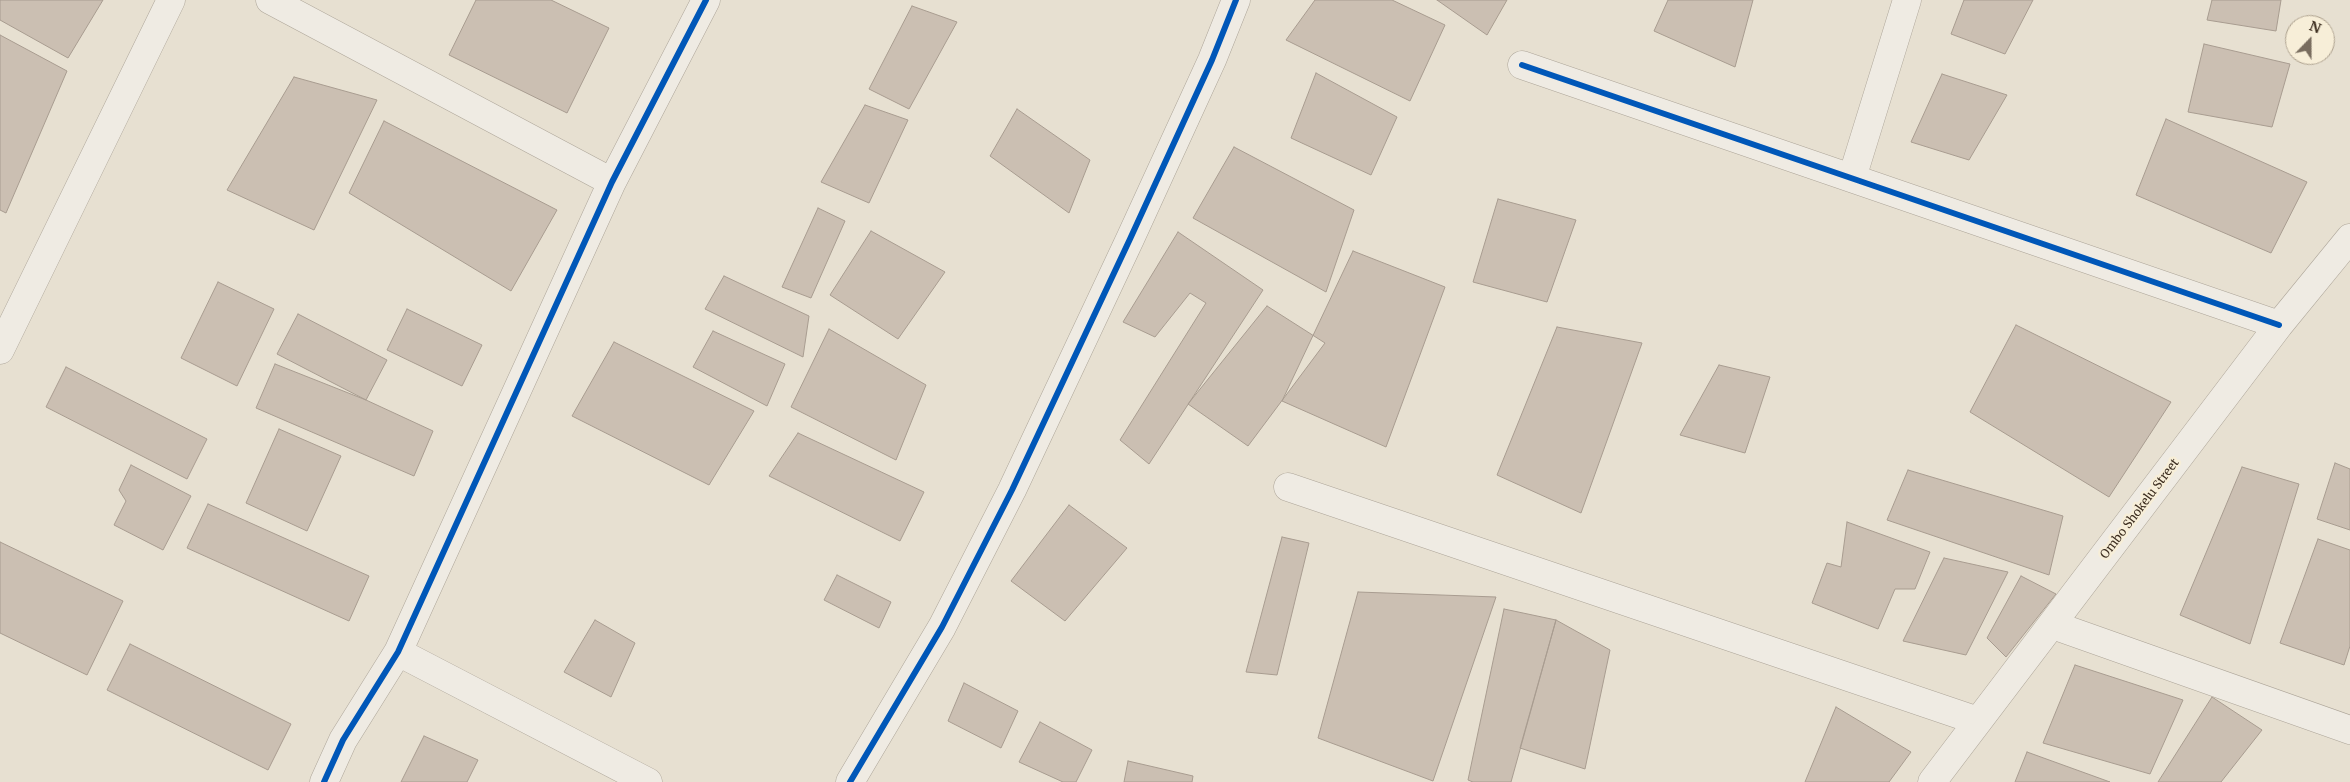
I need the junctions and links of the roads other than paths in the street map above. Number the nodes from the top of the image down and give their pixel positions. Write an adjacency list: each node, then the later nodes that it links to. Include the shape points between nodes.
1 (172, 0): 11 (street)
2 (270, 0): 8 (street)
3 (706, 0): 8 (street)
4 (1236, 0): 19 (street, via 1146,203 1012,490 942,628)
5 (1907, 0): 7 (street)
6 (1522, 65): 7 (street)
7 (1852, 178): 10 (street)
8 (612, 182): 14 (street)
9 (2350, 238): 10 (street, Ombo Shokelu Street)
10 (2279, 325): 13 (street, Ombo Shokelu Street)
11 (0, 350)
12 (1288, 487): 15 (street)
13 (2053, 625): 15 (street, Ombo Shokelu Street); 16 (street)
14 (398, 652): 17 (street, via 343,740); 18 (street)
15 (1978, 721): 20 (street, Ombo Shokelu Street)
16 (2350, 730)
17 (324, 782)
18 (648, 782)
19 (850, 782)
20 (1932, 782)

